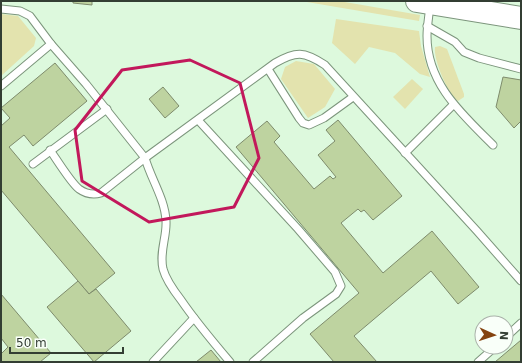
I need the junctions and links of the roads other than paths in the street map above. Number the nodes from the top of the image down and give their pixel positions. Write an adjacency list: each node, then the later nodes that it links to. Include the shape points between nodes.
1 (424, 2): 3 (highway); 4 (lane)
2 (1, 9): 5 (lane, via 30,16)
3 (521, 18)
4 (427, 26): 7 (lane, via 455,42 464,52); 10 (lane, via 431,66)
5 (51, 44): 8 (lane); 11 (lane)
6 (268, 69): 9 (lane, via 288,56 311,56 325,65); 9 (lane, via 299,118 309,125 324,118); 12 (lane)
7 (521, 69)
8 (1, 86)
9 (353, 97): 15 (lane)
10 (453, 105): 13 (lane); 15 (lane)
11 (106, 109): 14 (lane); 16 (lane)
12 (198, 120): 16 (lane); 23 (lane, via 298,229 335,272 341,286 336,294 303,318)
13 (493, 145)
14 (50, 150): 16 (lane, via 79,189 95,194 101,193); 17 (lane)
15 (405, 153): 18 (lane)
16 (145, 158): 19 (lane, via 165,208 163,268 167,279)
17 (33, 164)
18 (521, 281)
19 (194, 318): 21 (lane); 22 (lane)
20 (486, 355): 24 (lane)
21 (153, 362)
22 (230, 362)
23 (253, 362)
24 (479, 362)

